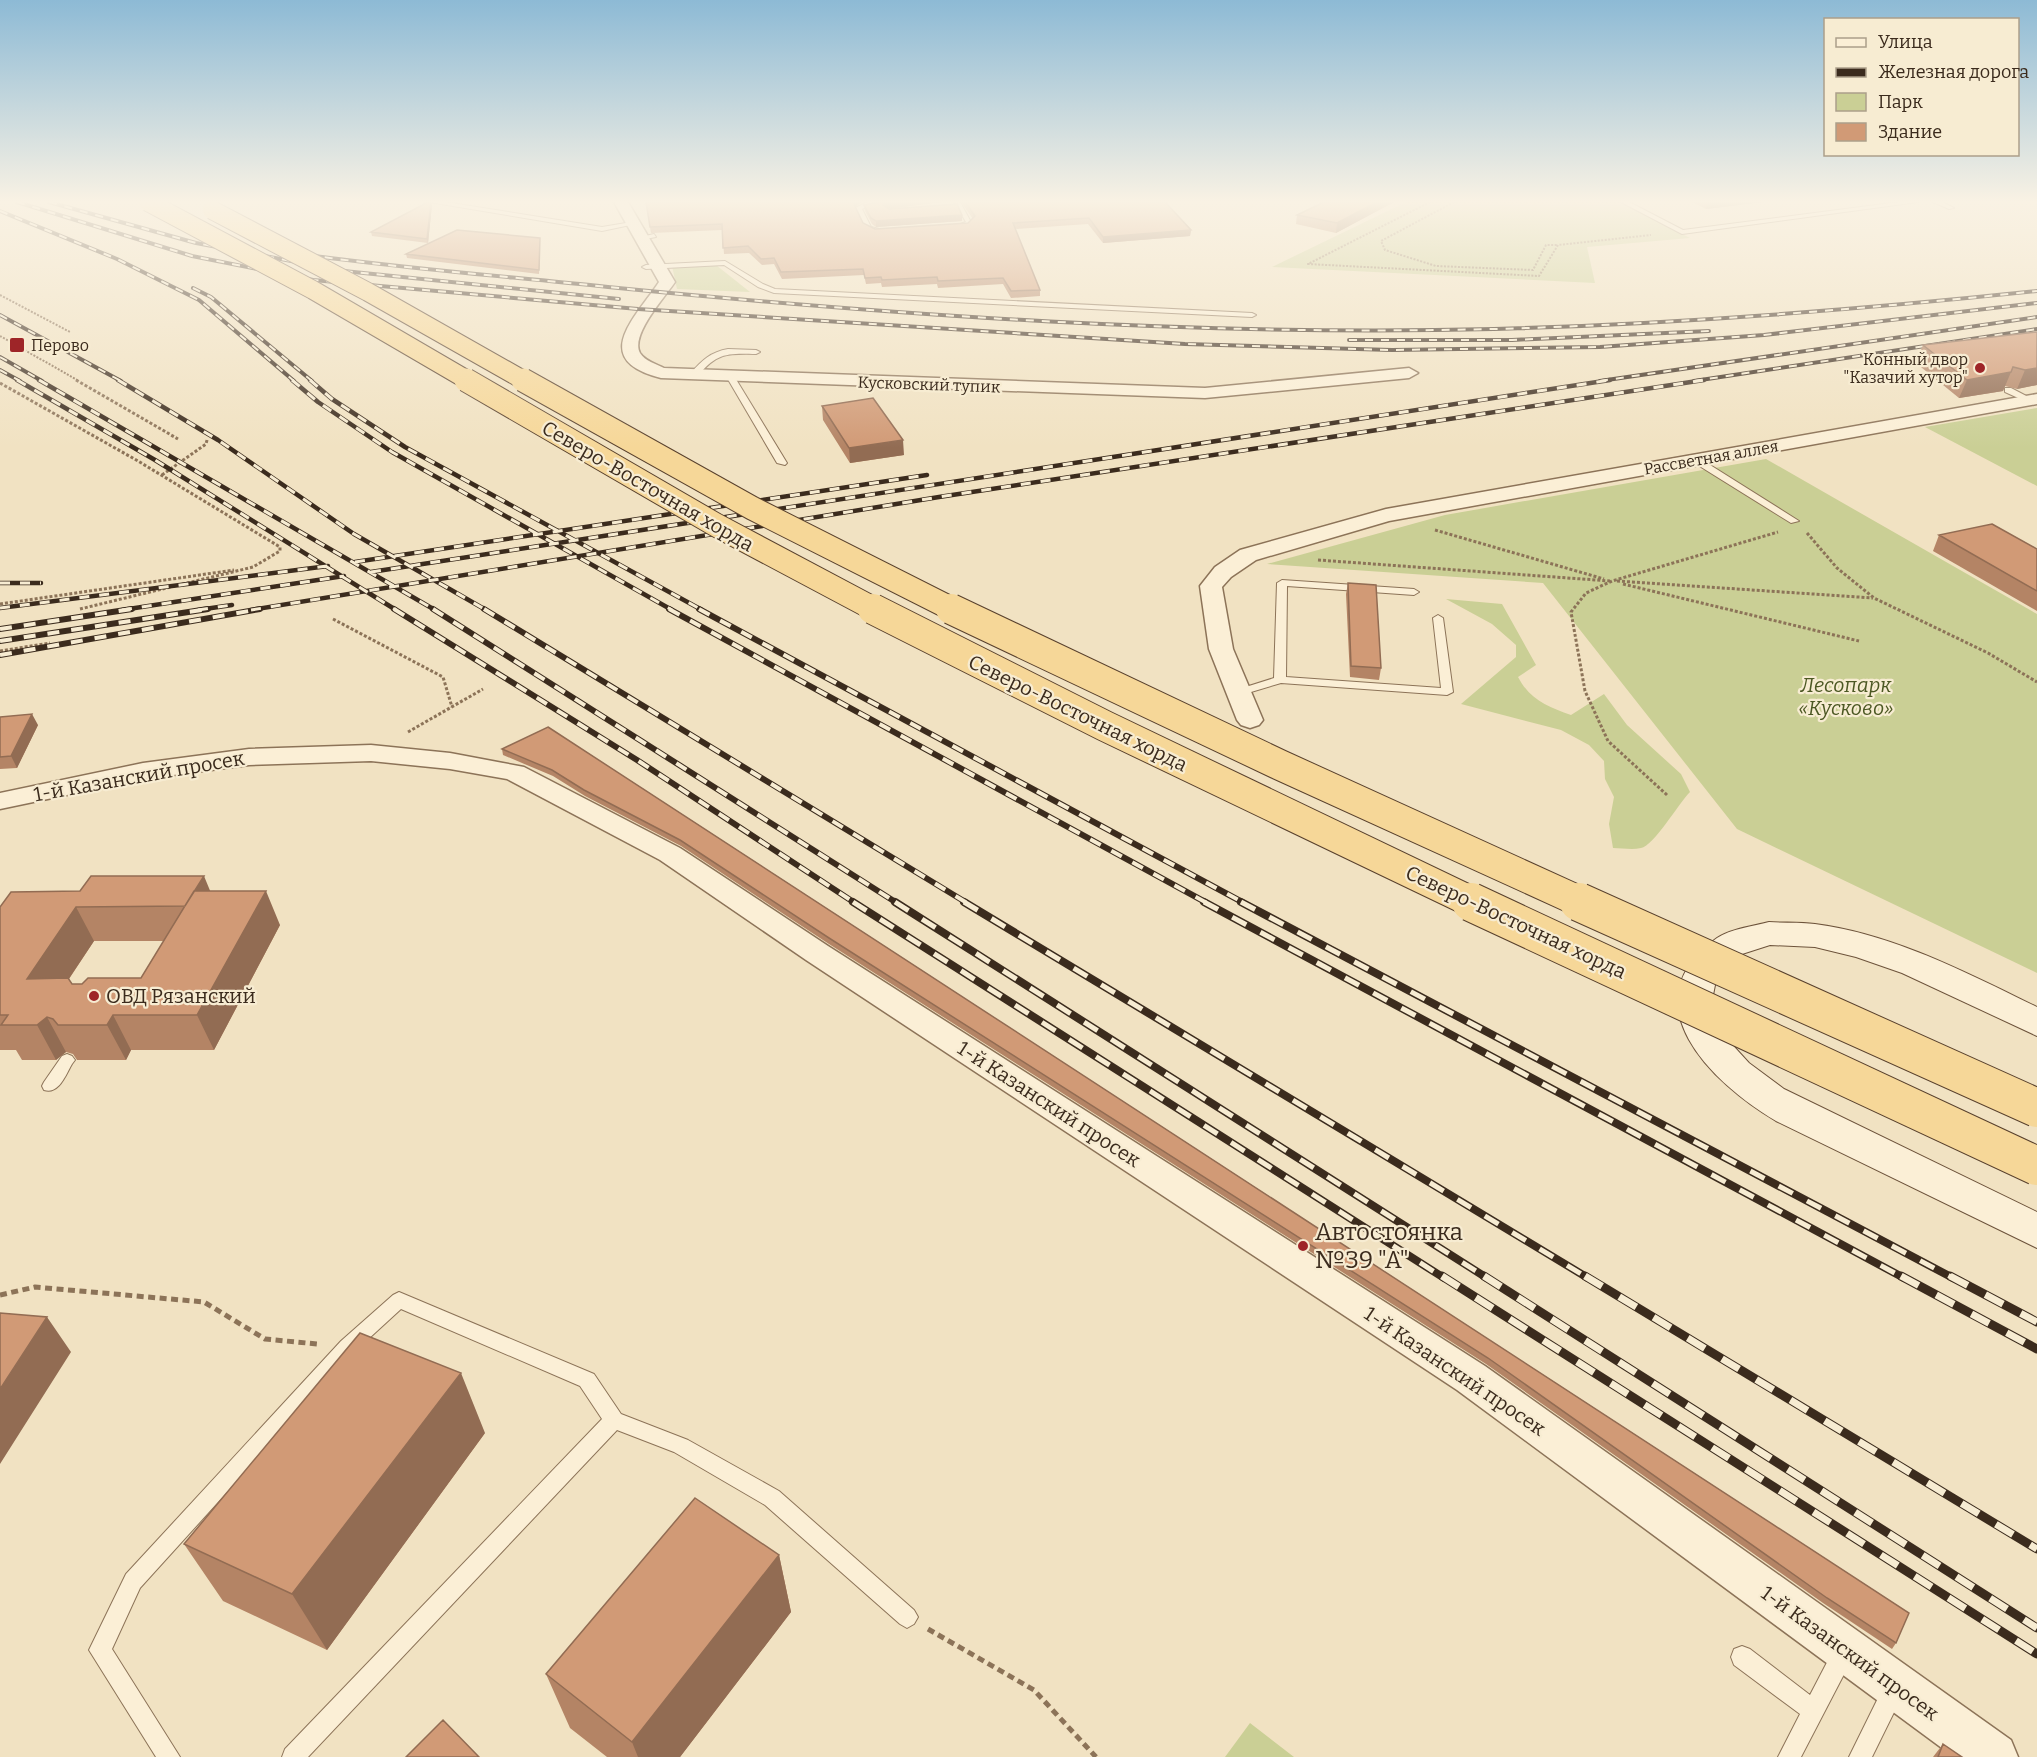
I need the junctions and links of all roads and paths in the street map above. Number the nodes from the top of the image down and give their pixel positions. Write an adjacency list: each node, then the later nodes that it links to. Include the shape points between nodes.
1 (303, 284): 48 (main road, Северо-Восточная хорда, bridge, via 780,561 960,654 1255,800)
2 (353, 284): 47 (main road, Северо-Восточная хорда, bridge, via 646,452 1021,644 1272,763)
3 (666, 284): 11 (street, Кусковский тупик, via 634,327 628,348 640,365 661,373)
4 (755, 284): 6 (lane, via 774,291)
5 (0, 295): 7 (path)
6 (1252, 315)
7 (70, 332)
8 (0, 336): 16 (path)
9 (756, 352): 11 (lane, via 711,354)
10 (1409, 373): 12 (street, Кусковский тупик, via 1204,393)
11 (694, 375): 12 (street, Кусковский тупик)
12 (730, 376): 19 (lane)
13 (0, 383): 20 (path)
14 (2008, 390): 15 (lane)
15 (2033, 400): 18 (street, Рассветная аллея)
16 (178, 439)
17 (207, 440): 20 (path)
18 (1696, 460): 21 (street, Рассветная аллея); 22 (lane)
19 (782, 463)
20 (162, 475): 24 (path, via 280,547 280,551)
21 (1386, 515): 25 (path); 38 (street, Рассветная аллея, via 1248,555 1223,572 1211,586 1221,649)
22 (1794, 521): 25 (path, via 1772,536); 27 (path, via 1819,543 1837,568)
23 (1307, 559): 25 (path)
24 (253, 567): 28 (path); 29 (path)
25 (1612, 581): 27 (path); 32 (path); 42 (path, via 1586,593 1571,612 1585,691 1608,741)
26 (1414, 592): 35 (lane, via 1282,583)
27 (1874, 598): 36 (path, via 1988,653)
28 (0, 604)
29 (80, 609)
30 (1438, 618): 35 (lane, via 1447,692)
31 (333, 619): 39 (path, via 443,677)
32 (1859, 641)
33 (50, 643): 34 (path)
34 (0, 651)
35 (1280, 680): 38 (lane)
36 (2037, 682)
37 (483, 689): 39 (path)
38 (1236, 693): 40 (street)
39 (452, 707): 41 (path)
40 (1250, 720)
41 (371, 753): 43 (street, 1-й Казанский просек, via 208,762 143,771); 54 (street, 1-й Казанский просек, via 515,773 670,855 1471,1378)
42 (1667, 795)
43 (0, 801)
44 (2037, 1023): 49 (main road, via 1896,957 1811,934 1738,942 1707,964 1698,979 1695,996 1697,1015 1714,1049 1738,1076 1762,1094)
45 (67, 1060): 46 (lane)
46 (50, 1086)
47 (2037, 1108)
48 (2037, 1166)
49 (2037, 1231)
50 (0, 1295): 51 (path, via 35,1287 204,1302 265,1339)
51 (347, 1347): 52 (lane, via 399,1300 587,1380); 58 (lane, via 133,1581 100,1650)
52 (614, 1420): 53 (lane, via 681,1446 772,1498); 59 (lane)
53 (907, 1617): 60 (path, via 1034,1690)
54 (1846, 1650): 56 (street, 1-й Казанский просек); 57 (lane)
55 (1742, 1657): 57 (lane)
56 (1896, 1686): 62 (lane); 63 (street, 1-й Казанский просек)
57 (1814, 1711): 61 (lane)
58 (169, 1757)
59 (293, 1757)
60 (1096, 1757)
61 (1789, 1757)
62 (1860, 1757)
63 (1994, 1757)

